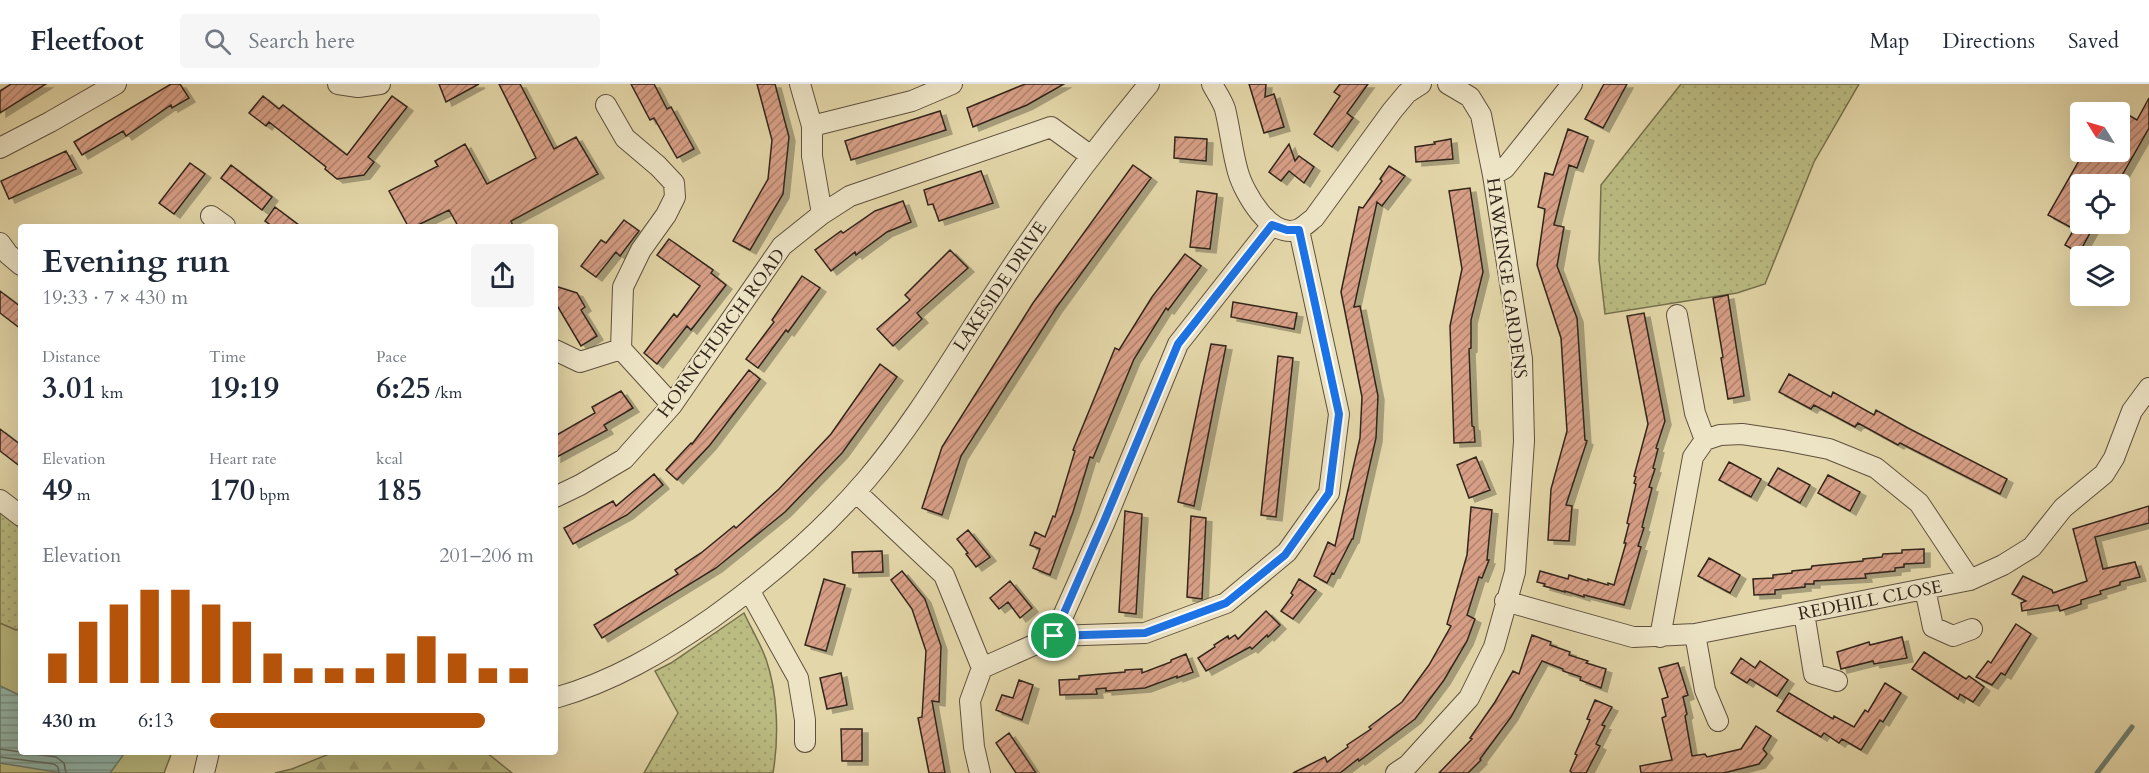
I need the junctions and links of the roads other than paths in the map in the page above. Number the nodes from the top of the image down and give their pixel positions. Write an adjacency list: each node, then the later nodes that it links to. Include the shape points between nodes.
1 (116, 84): 13 (street)
2 (338, 84): 3 (street)
3 (380, 84)
4 (800, 84): 12 (street)
5 (952, 84): 12 (street, via 912,101)
6 (1149, 84): 14 (street, LAKESIDE DRIVE)
7 (1212, 84): 17 (street, via 1224,106 1246,193)
8 (1421, 84): 18 (street, via 1407,93 1314,218)
9 (1448, 84): 15 (street, HAWKINGE GARDENS, via 1470,97 1481,115)
10 (1572, 84): 15 (street, via 1505,168)
11 (606, 105): 22 (street, via 625,138 674,183 675,197 641,250 623,288)
12 (812, 126): 16 (street, via 812,156)
13 (0, 148)
14 (1092, 156): 16 (street, HORNCHURCH ROAD, via 1051,127 850,196); 27 (street, LAKESIDE DRIVE, via 1024,248 910,424)
15 (1493, 175): 34 (street, HAWKINGE GARDENS, via 1522,360 1524,441 1515,572)
16 (822, 214): 25 (street, HORNCHURCH ROAD, via 782,246)
17 (1272, 225): 18 (street); 38 (street, via 1178,344)
18 (1299, 230): 38 (street, via 1339,414 1329,493 1285,555 1226,603 1145,633)
19 (0, 243): 20 (street)
20 (18, 262)
21 (1677, 315): 26 (street, via 1695,413)
22 (621, 349): 23 (street, via 580,362); 25 (street)
23 (558, 351)
24 (2149, 388): 31 (street, REDHILL CLOSE, via 2132,411 2115,458 2104,474 2063,508 2032,547)
25 (672, 405): 28 (street, HORNCHURCH ROAD, via 624,459)
26 (1705, 440): 31 (street, via 1742,434 1783,440 1829,449 1876,468 1919,503); 39 (street, via 1693,457)
27 (856, 492): 33 (street, LAKESIDE DRIVE, via 806,543); 40 (street, via 944,575)
28 (558, 496)
29 (0, 500): 30 (street)
30 (18, 514)
31 (1970, 580): 32 (street, REDHILL CLOSE)
32 (1925, 589): 35 (street, REDHILL CLOSE); 36 (street, via 1933,627 1953,636)
33 (749, 590): 42 (street, LAKESIDE DRIVE, via 684,637 635,666); 44 (street, via 798,678)
34 (1505, 601): 39 (street, REDHILL CLOSE, via 1633,638); 48 (street, HAWKINGE GARDENS, via 1494,647 1469,698 1408,765)
35 (1804, 614): 37 (street, REDHILL CLOSE); 41 (street, via 1814,674)
36 (1972, 629)
37 (1695, 634): 39 (street, REDHILL CLOSE); 43 (street, via 1705,690)
38 (1054, 636): 40 (street)
39 (1659, 637)
40 (982, 668): 47 (street, via 970,701)
41 (1837, 681)
42 (558, 698)
43 (1718, 721)
44 (805, 741)
45 (208, 755): 46 (street)
46 (204, 773)
47 (980, 773)
48 (1396, 773)

